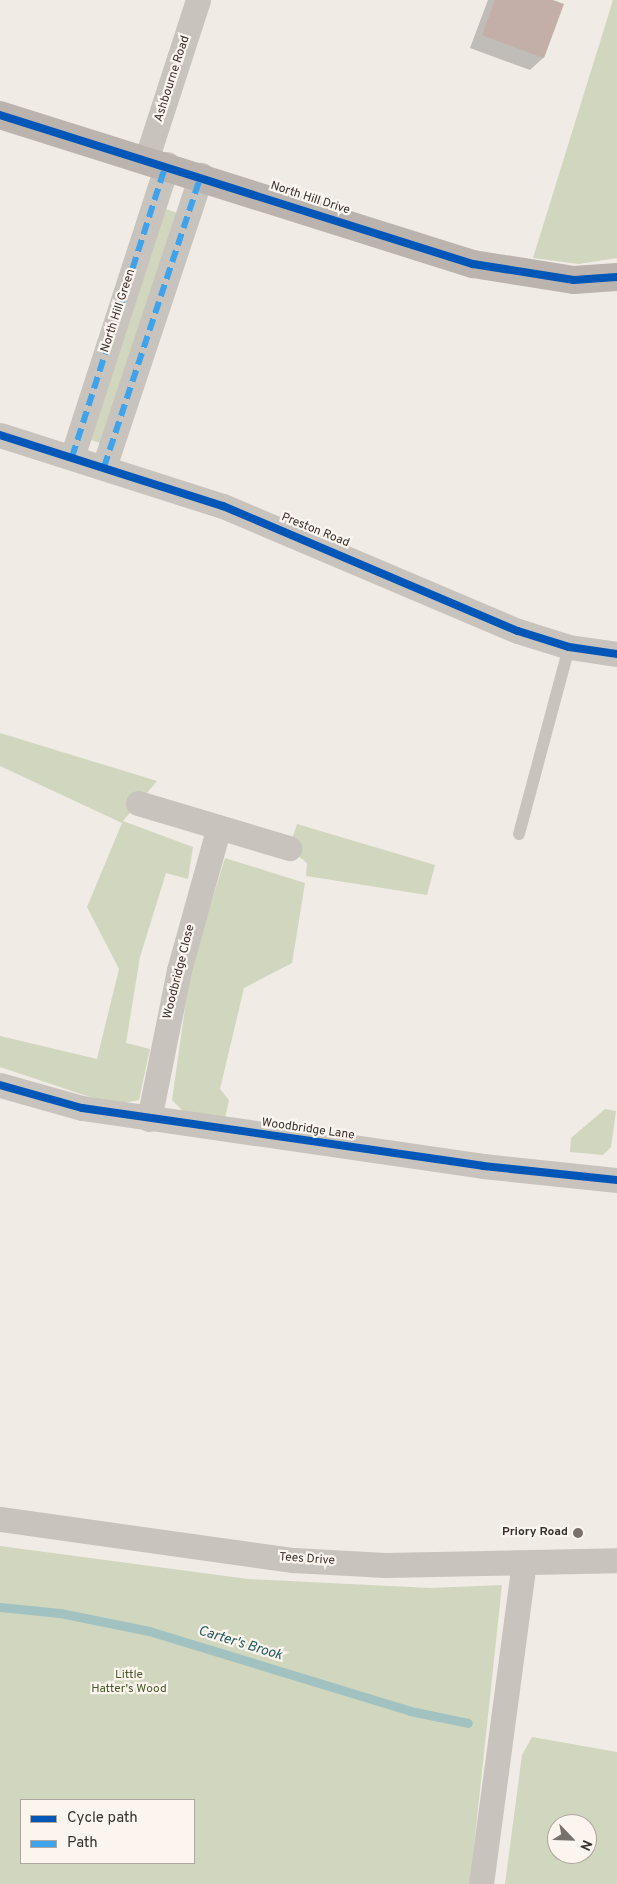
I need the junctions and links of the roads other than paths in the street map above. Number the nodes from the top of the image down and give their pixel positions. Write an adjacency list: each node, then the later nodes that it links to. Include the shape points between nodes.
1 (198, 0): 3 (street, Ashbourne Road)
2 (0, 115): 3 (street, North Hill Drive)
3 (157, 161): 4 (street, North Hill Drive); 7 (street, North Hill Green)
4 (201, 175): 5 (street, North Hill Drive, via 473,264 574,280); 8 (street)
5 (617, 277)
6 (0, 435): 7 (street, Preston Road)
7 (72, 457): 8 (street, Preston Road)
8 (104, 468): 9 (street, Preston Road, via 223,506 518,631)
9 (569, 647): 10 (street, Preston Road); 13 (lane)
10 (617, 654)
11 (138, 804): 12 (street)
12 (219, 827): 14 (street); 16 (street, Woodbridge Close, via 179,970)
13 (519, 834)
14 (289, 848)
15 (0, 1084): 16 (street, Woodbridge Lane, via 82,1108)
16 (149, 1118): 17 (street, Woodbridge Lane, via 527,1172)
17 (617, 1180)
18 (0, 1520): 20 (street, Tees Drive, via 293,1560 385,1565)
19 (617, 1560): 20 (street, Tees Drive)
20 (524, 1563): 21 (street)
21 (481, 1884)

